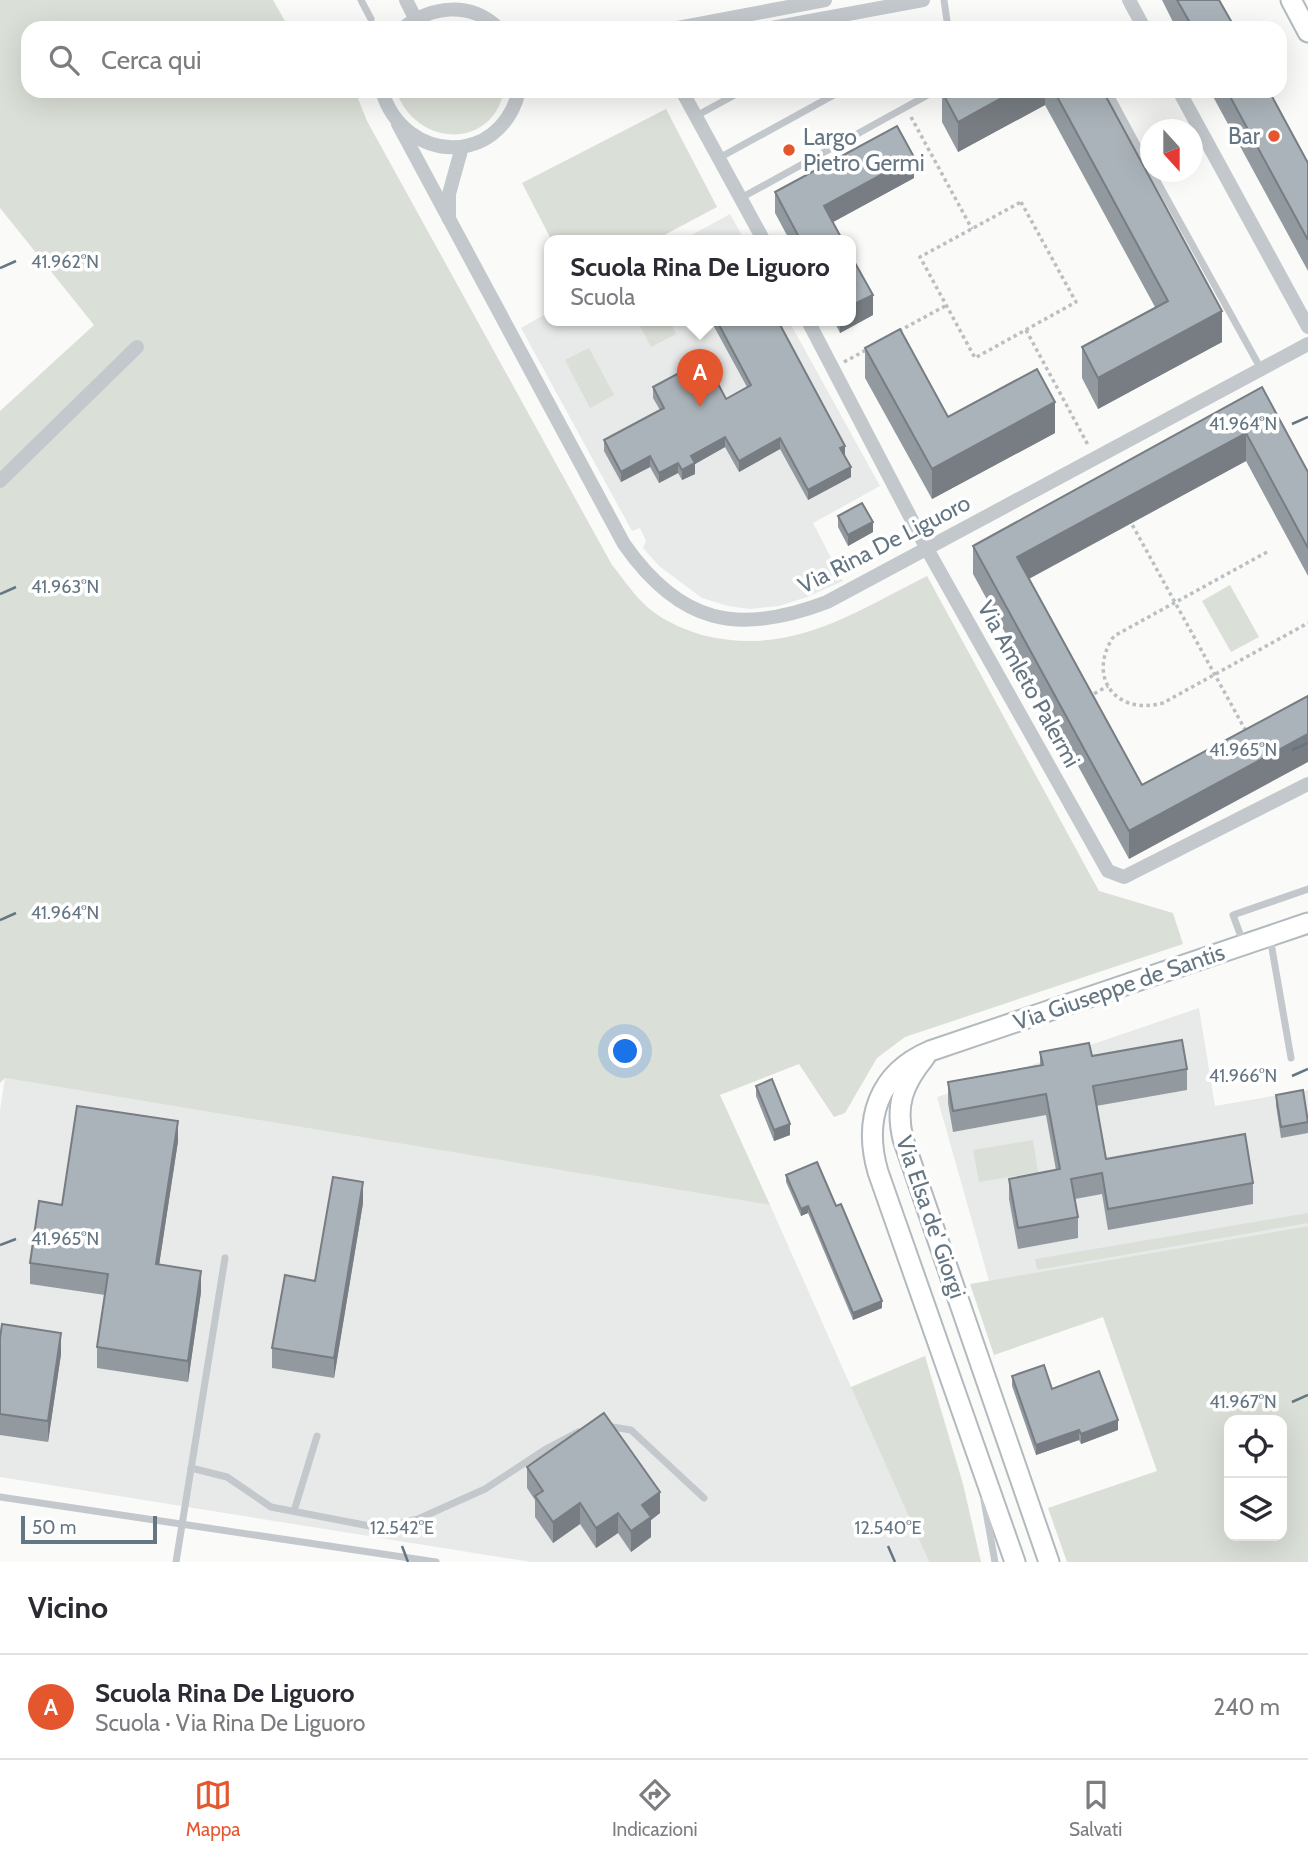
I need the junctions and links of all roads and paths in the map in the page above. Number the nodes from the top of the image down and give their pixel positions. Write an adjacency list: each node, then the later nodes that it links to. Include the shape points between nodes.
1 (361, 0): 9 (lane)
2 (406, 0): 8 (street)
3 (825, 0): 12 (street)
4 (923, 0): 13 (street)
5 (944, 0): 14 (lane)
6 (1129, 0): 15 (street)
7 (1291, 0): 16 (main road)
8 (415, 18): 10 (street); 11 (street, via 434,10 454,9)
9 (372, 19)
10 (411, 21)
11 (487, 21)
12 (715, 21)
13 (810, 21)
14 (947, 21)
15 (1140, 21)
16 (1308, 32)
17 (384, 98): 27 (street, Via Rina De Liguoro)
18 (516, 98): 28 (street, via 498,129)
19 (686, 98): 26 (street)
20 (729, 98): 26 (lane)
21 (828, 98): 30 (lane)
22 (922, 98): 25 (lane)
23 (1112, 98): 29 (lane)
24 (1183, 98): 38 (street)
25 (905, 107): 32 (lane); 34 (path)
26 (696, 116): 30 (street)
27 (398, 124): 28 (street, via 416,139 439,147); 33 (street, Via Rina De Liguoro)
28 (462, 147): 33 (street, via 449,194)
29 (1140, 150)
30 (719, 158): 32 (street)
31 (1158, 182): 45 (lane)
32 (741, 198): 35 (street)
33 (449, 221): 49 (street, Via Rina De Liguoro, via 619,536 660,588 688,606 722,619 764,620 827,602)
34 (972, 229): 36 (path, via 920,257); 39 (path, via 1021,202 1076,302)
35 (761, 235)
36 (947, 305): 39 (path, via 975,358); 40 (path)
37 (811, 326): 44 (street, Via Amleto Palermi)
38 (1308, 327)
39 (1026, 330): 46 (path)
40 (890, 337)
41 (878, 343): 44 (path)
42 (1308, 344): 45 (street, Via Rina De Liguoro)
43 (137, 346): 47 (street)
44 (833, 368): 49 (street, Via Amleto Palermi)
45 (1261, 369): 46 (street, Via Rina De Liguoro)
46 (1096, 458): 49 (street, Via Rina De Liguoro)
47 (0, 481)
48 (1129, 518): 51 (path)
49 (927, 549): 57 (street, Via Amleto Palermi, via 1108,871 1124,877)
50 (1267, 552): 51 (path)
51 (1175, 602): 53 (path); 54 (path, via 1114,636 1103,661)
52 (1308, 623): 53 (path)
53 (1215, 675): 54 (path, via 1150,706 1125,703); 56 (path)
54 (1108, 687): 55 (path)
55 (1086, 699)
56 (1252, 741)
57 (1308, 784)
58 (1308, 889): 61 (lane, via 1233,915)
59 (1308, 923): 60 (main road, Via Giuseppe de Santis)
60 (1270, 936): 61 (main road, Via Giuseppe de Santis); 63 (lane)
61 (1244, 945): 62 (main road, Via Giuseppe de Santis)
62 (930, 1051): 68 (main road, Via Elsa de' Giorgi, via 912,1058 885,1086 872,1116 871,1142); 78 (main road, Via Elsa de' Giorgi, via 898,1104 903,1139)
63 (1291, 1058)
64 (225, 1258): 69 (lane)
65 (593, 1425): 71 (lane, via 631,1430)
66 (582, 1431): 72 (lane, via 485,1489 418,1519 380,1528)
67 (317, 1436): 72 (lane)
68 (975, 1448): 76 (lane); 77 (main road, Via Elsa de' Giorgi)
69 (191, 1468): 72 (lane, via 227,1477 271,1507); 73 (lane)
70 (0, 1497): 73 (lane)
71 (704, 1498)
72 (294, 1511)
73 (182, 1524): 74 (lane); 75 (lane)
74 (176, 1562)
75 (436, 1562)
76 (995, 1562)
77 (1015, 1562)
78 (1049, 1562)

